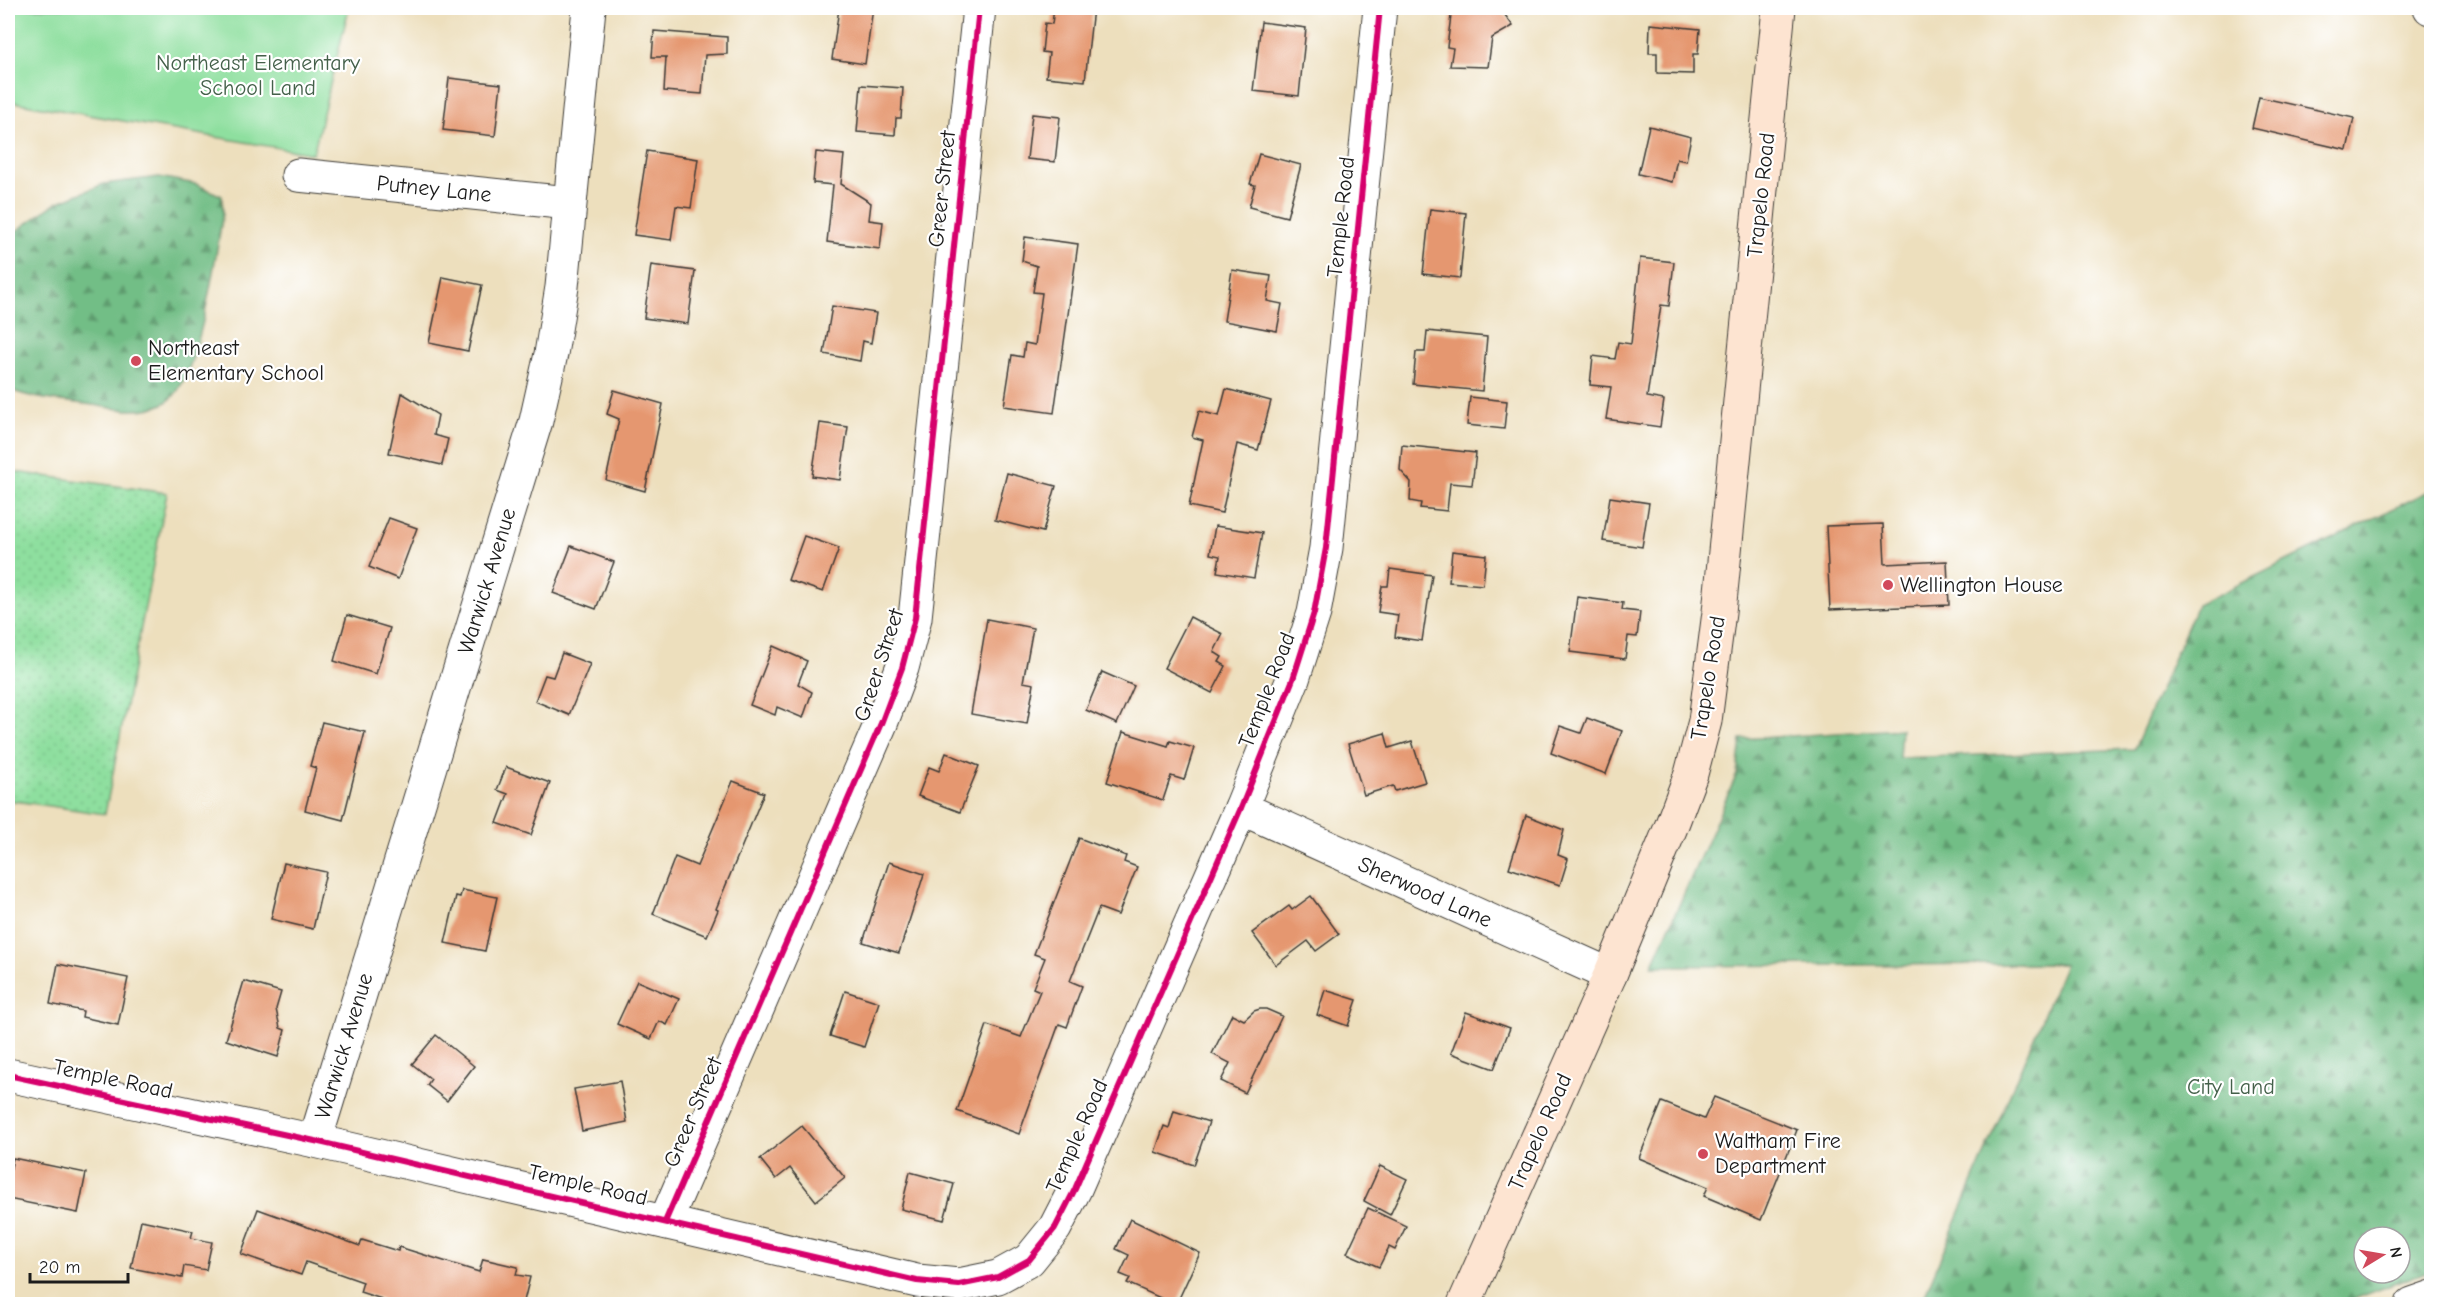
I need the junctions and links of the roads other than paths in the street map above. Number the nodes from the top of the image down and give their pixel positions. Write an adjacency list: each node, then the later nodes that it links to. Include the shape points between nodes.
1 (589, 8): 6 (street, Warwick Avenue)
2 (979, 8): 11 (street, Greer Street, via 915,618 882,721)
3 (1380, 8): 7 (street, Temple Road, via 1326,548 1314,613 1293,679)
4 (1779, 8): 8 (main road, Trapelo Road, via 1705,722 1691,774)
5 (298, 175): 6 (street, Putney Lane)
6 (569, 203): 10 (street, Warwick Avenue, via 562,287 536,421)
7 (1241, 808): 8 (street, Sherwood Lane); 11 (street, Temple Road, via 1075,1189 1054,1228 1029,1260 998,1277 959,1285 927,1282)
8 (1610, 975): 13 (main road, Trapelo Road)
9 (8, 1075): 10 (street, Temple Road)
10 (315, 1141): 11 (street, Temple Road)
11 (665, 1222)
12 (2432, 1297): 14 (street)
13 (1464, 1305)
14 (2412, 1305)

